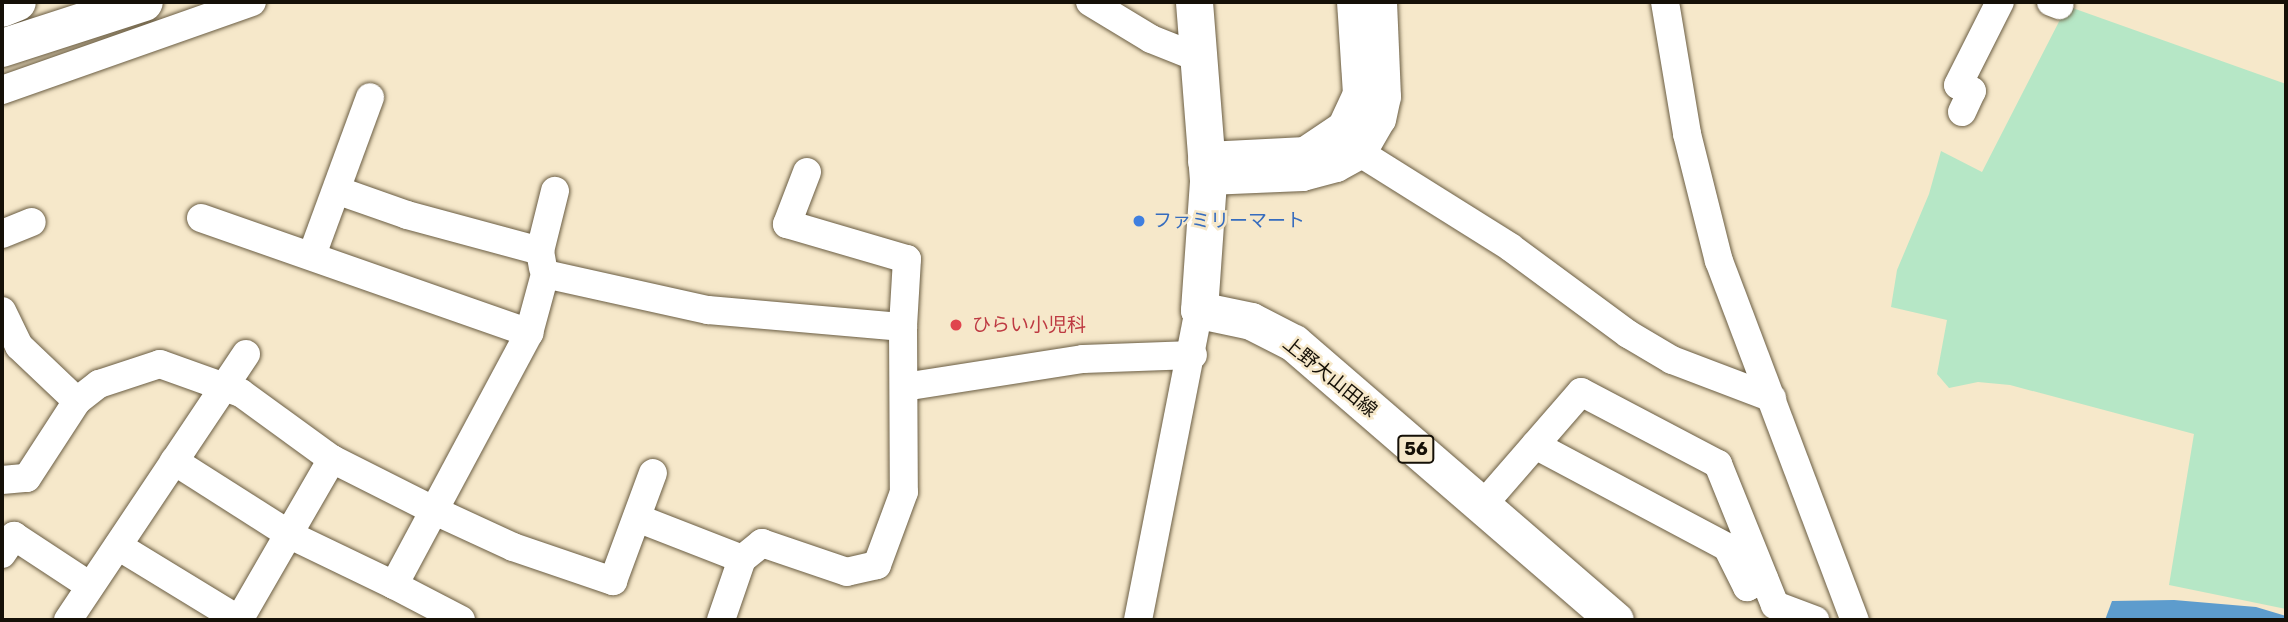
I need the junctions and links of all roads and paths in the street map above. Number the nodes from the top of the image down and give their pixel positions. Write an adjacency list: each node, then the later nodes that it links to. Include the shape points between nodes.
1 (18, 2): 12 (highway)
2 (109, 2): 13 (highway)
3 (144, 2): 13 (highway)
4 (253, 2): 15 (street)
5 (1090, 2): 14 (street, via 1151,39)
6 (1194, 2): 14 (main road)
7 (1339, 2): 19 (highway, via 1342,80 1337,101 1320,124)
8 (1356, 2): 19 (highway, via 1362,94 1346,129 1307,156)
9 (1383, 2): 18 (street, via 1387,97 1382,120)
10 (1665, 2): 36 (street, via 1702,199 1719,261)
11 (2000, 2): 17 (street, via 1958,85 1972,91)
12 (2, 8)
13 (2, 47)
14 (1199, 58): 19 (main road)
15 (2, 90)
16 (370, 97): 21 (street)
17 (1962, 111)
18 (1362, 154): 19 (street, via 1337,168 1303,177); 36 (street, via 1510,247 1628,334 1672,360)
19 (1207, 161): 28 (main road)
20 (807, 172): 29 (street, via 787,224 907,259)
21 (340, 191): 26 (street); 27 (street)
22 (555, 191): 27 (street)
23 (201, 218): 26 (street)
24 (32, 222): 25 (street)
25 (2, 234)
26 (312, 255): 31 (street)
27 (542, 262): 29 (street, via 708,310); 31 (street)
28 (1199, 310): 33 (street); 43 (main road, 上野大山田線 / 56, via 1251,321 1294,344)
29 (903, 327): 35 (street)
30 (5, 328): 37 (street)
31 (528, 334): 44 (street)
32 (246, 354): 34 (street)
33 (1193, 355): 35 (street, via 1083,359); 57 (street)
34 (223, 386): 37 (street, via 204,383 160,363 99,384); 39 (street, via 242,393); 40 (street)
35 (904, 387): 49 (street, via 904,492 877,565 847,572 762,544)
36 (1772, 398): 60 (street)
37 (77, 401): 42 (street, via 27,478)
38 (1535, 445): 43 (street); 50 (street, via 1727,547 1747,587); 50 (street, via 1581,392 1718,464)
39 (332, 459): 44 (street); 46 (street)
40 (173, 461): 46 (street); 47 (street)
41 (653, 473): 45 (street)
42 (2, 481)
43 (1482, 506): 58 (main road, 上野大山田線 / 56)
44 (435, 511): 45 (street, via 513,548 612,581); 51 (street)
45 (637, 518): 49 (street)
46 (290, 535): 51 (street); 54 (street)
47 (118, 546): 52 (street); 54 (street)
48 (2, 554): 52 (street, via 14,536)
49 (742, 559): 56 (street)
50 (1764, 579): 59 (street, via 1775,605)
51 (394, 584): 55 (street)
52 (90, 586): 53 (street)
53 (68, 620)
54 (239, 620)
55 (461, 620)
56 (721, 620)
57 (1138, 620)
58 (1615, 620)
59 (1815, 620)
60 (1855, 620)

